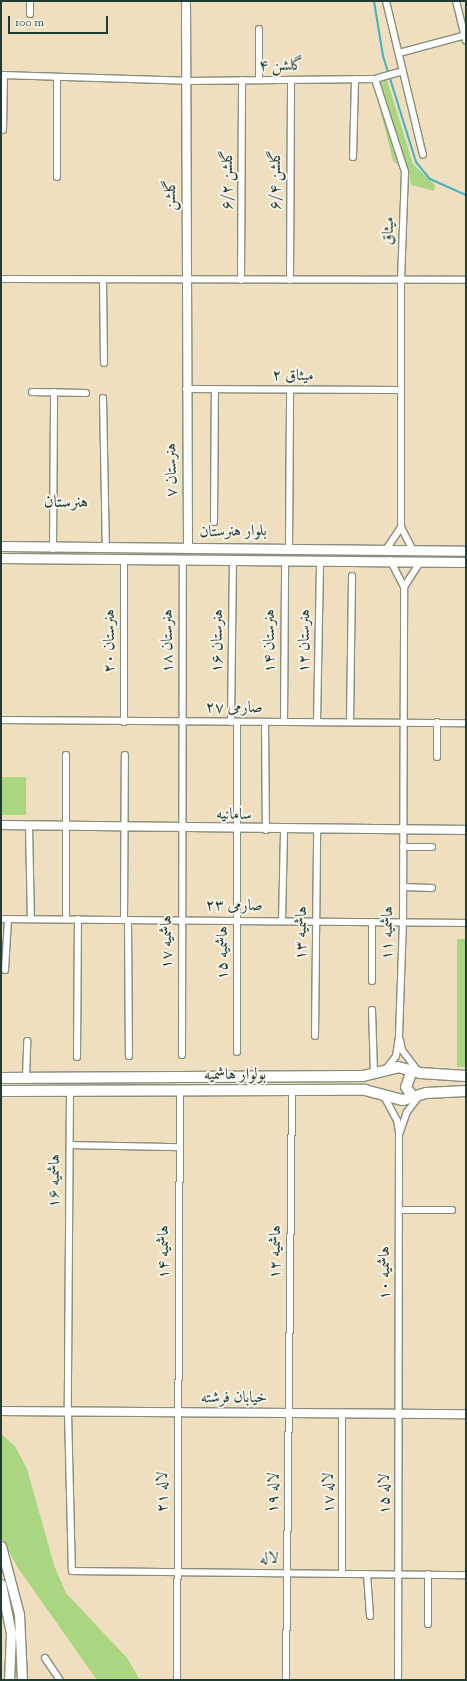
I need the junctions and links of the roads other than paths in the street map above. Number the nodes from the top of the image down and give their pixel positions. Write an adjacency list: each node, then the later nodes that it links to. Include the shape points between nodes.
1 (30, 1): 5 (street)
2 (186, 1): 17 (street, گلشن)
3 (386, 1): 8 (street)
4 (456, 1): 7 (street)
5 (30, 14)
6 (259, 29): 15 (street)
7 (466, 37): 8 (street)
8 (399, 53): 9 (street)
9 (403, 71): 13 (street, گلشن ۴); 19 (street)
10 (2, 75): 11 (street, گلشن ۴); 18 (street)
11 (57, 78): 17 (street, گلشن ۴); 21 (street)
12 (355, 79): 13 (street, گلشن ۴); 16 (street, گلشن ۴); 20 (street)
13 (375, 79): 27 (street, میثاق, via 405,172)
14 (242, 80): 15 (street, گلشن ۴); 17 (street, گلشن ۴); 25 (street, گلشن ۶/۲)
15 (259, 80): 16 (street, گلشن ۴)
16 (291, 80): 26 (street, گلشن ۶/۴)
17 (187, 81): 24 (street, گلشن)
18 (3, 130)
19 (423, 155)
20 (353, 157)
21 (57, 177)
22 (1, 279): 23 (street)
23 (103, 280): 24 (street); 29 (street)
24 (186, 280): 25 (street); 30 (street, گلشن)
25 (241, 280): 26 (street)
26 (290, 280): 27 (street)
27 (401, 280): 28 (street); 33 (street, میثاق)
28 (466, 280)
29 (104, 363)
30 (186, 389): 31 (street, میثاق ۲); 45 (street, هنرستان ۷)
31 (215, 390): 32 (street, میثاق ۲); 38 (street)
32 (290, 390): 33 (street, میثاق ۲); 42 (street)
33 (400, 390): 39 (street, میثاق)
34 (32, 392): 35 (street)
35 (54, 392): 36 (street); 43 (street)
36 (86, 392)
37 (103, 398): 44 (street)
38 (214, 522)
39 (401, 527): 46 (street); 48 (street)
40 (1, 546): 43 (main road, بلوار هنرستان)
41 (266, 548): 42 (main road, بلوار هنرستان); 45 (main road, بلوار هنرستان); 50 (main road)
42 (289, 548): 46 (main road, بلوار هنرستان)
43 (53, 549): 44 (main road, بلوار هنرستان)
44 (106, 549): 45 (main road, بلوار هنرستان)
45 (188, 549)
46 (385, 551): 48 (main road, بلوار هنرستان)
47 (466, 551): 48 (main road, بلوار هنرستان)
48 (414, 552)
49 (1, 558): 51 (main road, بلوار هنرستان)
50 (265, 559): 53 (main road, بلوار هنرستان); 54 (main road, بلوار هنرستان)
51 (124, 560): 52 (main road, بلوار هنرستان); 62 (street, هنرستان ۲۰)
52 (183, 560): 53 (main road, بلوار هنرستان); 63 (street, هنرستان ۱۸)
53 (233, 560): 64 (street, هنرستان ۱۶)
54 (284, 560): 55 (main road, بلوار هنرستان); 66 (street, هنرستان ۱۴)
55 (320, 560): 56 (main road, بلوار هنرستان); 67 (street, هنرستان ۱۲)
56 (390, 560): 57 (main road, بلوار هنرستان); 60 (street)
57 (420, 562): 58 (main road, بلوار هنرستان); 60 (street)
58 (466, 562)
59 (352, 576): 68 (street)
60 (404, 587): 69 (street, هاشمیه ۱۱)
61 (1, 720): 62 (street, صارمی ۲۷)
62 (124, 722): 63 (street, صارمی ۲۷)
63 (181, 722): 64 (street, صارمی ۲۷); 79 (street, هنرستان ۱۸)
64 (234, 722): 65 (street, صارمی ۲۷); 80 (street, هنرستان ۱۶)
65 (265, 722): 66 (street, صارمی ۲۷); 81 (street)
66 (284, 722): 67 (street, صارمی ۲۷)
67 (317, 722): 68 (street, صارمی ۲۷)
68 (350, 722): 69 (street, صارمی ۲۷)
69 (404, 722): 70 (street, صارمی ۲۷); 84 (street, هاشمیه ۱۱)
70 (437, 722): 71 (street, صارمی ۲۷); 74 (street)
71 (466, 723)
72 (66, 755): 77 (street)
73 (125, 755): 78 (street)
74 (437, 757)
75 (1, 825): 76 (street, سامانیه)
76 (29, 826): 77 (street, سامانیه); 91 (street)
77 (66, 826): 78 (street, سامانیه); 92 (street)
78 (125, 828): 79 (street, سامانیه); 94 (street)
79 (181, 829): 80 (street, سامانیه); 95 (street, هاشمیه ۱۷)
80 (237, 830): 81 (street, سامانیه); 96 (street, هاشمیه ۱۵)
81 (266, 830): 82 (street, سامانیه)
82 (284, 830): 83 (street, سامانیه); 97 (street)
83 (317, 830): 84 (street, سامانیه); 98 (street, هاشمیه ۱۳)
84 (403, 830): 85 (street, سامانیه); 86 (street, هاشمیه ۱۱)
85 (466, 830)
86 (403, 847): 87 (street); 88 (street, هاشمیه ۱۱)
87 (432, 848)
88 (403, 887): 89 (street); 100 (street, هاشمیه ۱۱)
89 (432, 888)
90 (4, 919): 91 (street, صارمی ۲۳); 102 (street)
91 (31, 919): 92 (street, صارمی ۲۳)
92 (66, 919): 93 (street, صارمی ۲۳)
93 (78, 919): 94 (street, صارمی ۲۳); 110 (street)
94 (126, 920): 95 (street, صارمی ۲۳); 111 (street)
95 (181, 920): 96 (street, صارمی ۲۳); 109 (street, هاشمیه ۱۷)
96 (237, 920): 97 (street, صارمی ۲۳); 108 (street, هاشمیه ۱۵)
97 (282, 921): 98 (street, صارمی ۲۳)
98 (316, 921): 99 (street, صارمی ۲۳); 105 (street, هاشمیه ۱۳)
99 (372, 922): 100 (street, صارمی ۲۳); 103 (street)
100 (403, 922): 101 (street, صارمی ۲۳); 106 (street, هاشمیه ۱۱)
101 (466, 923)
102 (5, 970)
103 (372, 981)
104 (372, 1010): 113 (street)
105 (314, 1036)
106 (399, 1036): 112 (street, via 402,1050); 113 (street, via 396,1056)
107 (28, 1041): 117 (street)
108 (237, 1052)
109 (182, 1054)
110 (77, 1056)
111 (129, 1056)
112 (416, 1072): 113 (main road, بولوار هاشمیه, via 398,1067); 115 (main road, بولوار هاشمیه); 125 (main road, via 406,1087)
113 (379, 1073): 114 (main road, بولوار هاشمیه)
114 (219, 1076): 117 (main road, بولوار هاشمیه); 121 (main road)
115 (466, 1076)
116 (1, 1078): 117 (main road, بولوار هاشمیه)
117 (26, 1078)
118 (1, 1091): 119 (main road, بولوار هاشمیه)
119 (70, 1091): 120 (main road, بولوار هاشمیه); 127 (street, هاشمیه ۱۶)
120 (180, 1091): 121 (main road, بولوار هاشمیه); 128 (street, هاشمیه ۱۴)
121 (219, 1091): 122 (main road, بولوار هاشمیه)
122 (292, 1091): 124 (main road, بولوار هاشمیه, via 365,1090); 134 (street, هاشمیه ۱۲)
123 (466, 1091): 125 (main road, بولوار هاشمیه)
124 (384, 1096): 125 (main road, بولوار هاشمیه, via 403,1100); 126 (street, via 397,1120)
125 (417, 1096): 126 (street)
126 (399, 1133): 129 (street, هاشمیه ۱۰)
127 (70, 1145): 128 (street); 132 (street, هاشمیه ۱۶)
128 (179, 1147): 133 (street, هاشمیه ۱۴)
129 (399, 1210): 130 (street); 136 (street, هاشمیه ۱۰)
130 (452, 1210)
131 (1, 1411): 132 (street, خیابان فرشته)
132 (68, 1412): 133 (street, خیابان فرشته); 139 (street, هاشمیه ۱۶)
133 (178, 1413): 134 (street, خیابان فرشته); 140 (street, لاله ۲۱)
134 (288, 1413): 135 (street, خیابان فرشته); 141 (street, لاله ۱۹)
135 (342, 1413): 136 (street, خیابان فرشته); 142 (street, لاله ۱۷)
136 (399, 1413): 137 (street, خیابان فرشته); 144 (street, لاله ۱۵)
137 (466, 1414)
138 (1, 1546): 152 (main road, via 19,1614)
139 (72, 1571): 140 (street, لاله)
140 (176, 1572): 141 (street, لاله); 154 (street, لاله ۲۱)
141 (287, 1573): 142 (street, لاله); 155 (street, لاله ۱۹)
142 (342, 1573): 143 (street, لاله)
143 (367, 1574): 144 (street, لاله); 148 (street)
144 (398, 1574): 145 (street, لاله); 156 (street, لاله ۱۵)
145 (428, 1574): 146 (street, لاله); 149 (street)
146 (466, 1574)
147 (1, 1584): 151 (main road, via 11,1633)
148 (370, 1616)
149 (428, 1624)
150 (45, 1658): 153 (street)
151 (9, 1680)
152 (22, 1680)
153 (60, 1680)
154 (177, 1680)
155 (286, 1680)
156 (398, 1680)

